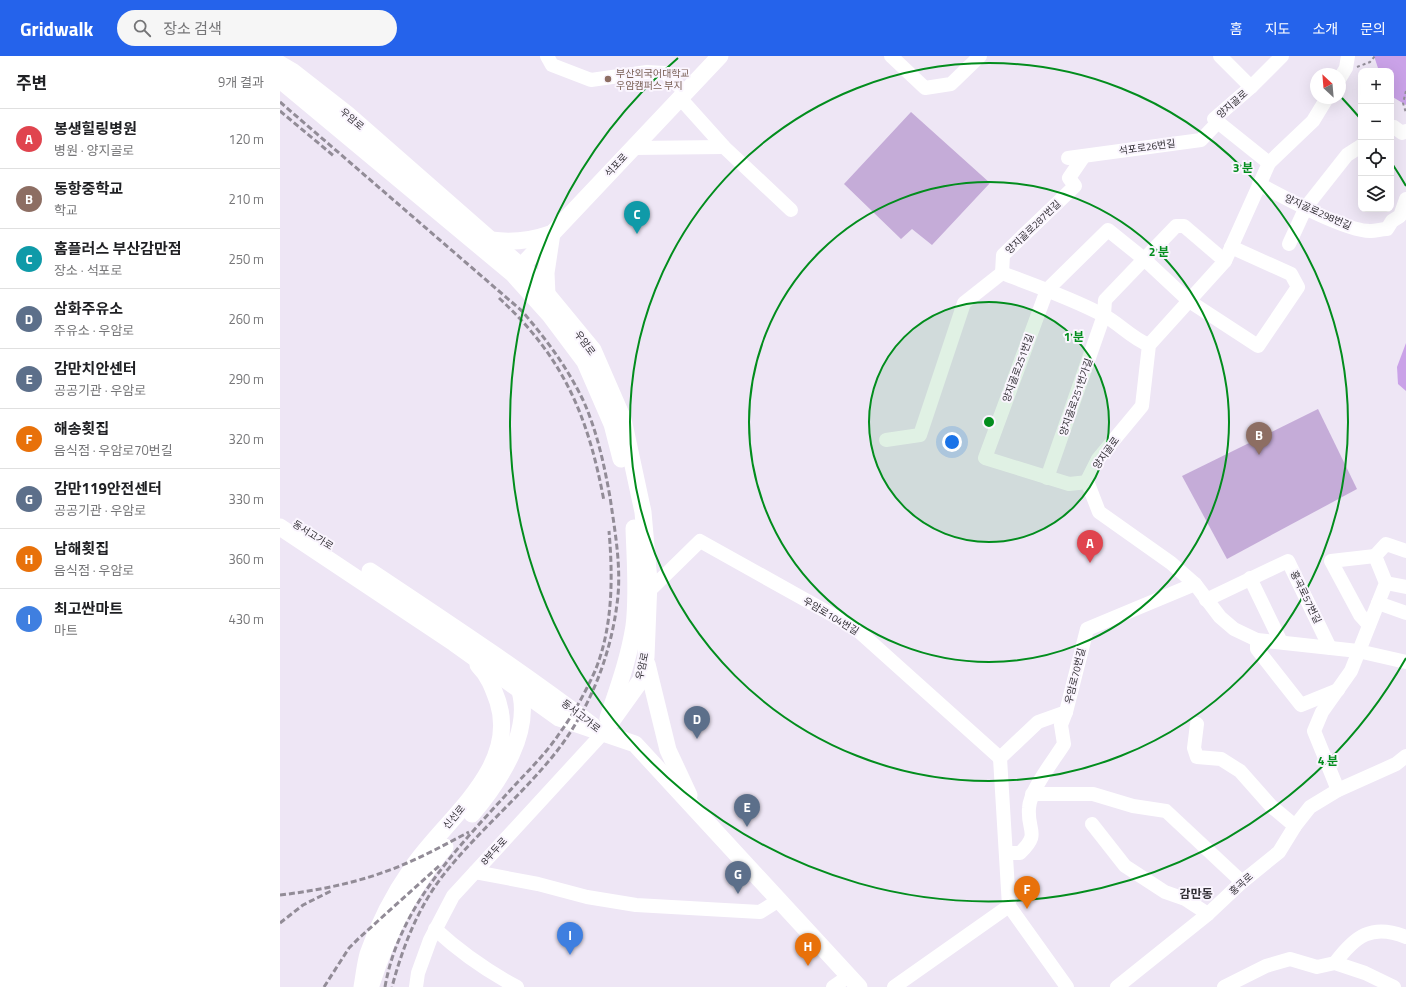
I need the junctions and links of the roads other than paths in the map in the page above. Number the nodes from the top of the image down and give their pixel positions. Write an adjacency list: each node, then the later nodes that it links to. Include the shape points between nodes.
1 (547, 56): 10 (street, via 552,65 591,80 647,72 665,73)
2 (720, 56): 10 (main road, 석포로)
3 (890, 56): 4 (street, via 925,88 951,84)
4 (980, 56)
5 (1220, 56): 9 (street, 양지골로)
6 (1282, 56): 9 (street)
7 (280, 64): 26 (main road, 우암로, via 347,114)
8 (280, 80): 31 (main road, 우암로)
9 (1251, 87): 12 (street, 양지골로, via 1214,119)
10 (682, 95): 15 (street); 16 (main road, 석포로)
11 (1323, 104): 20 (street, via 1313,121)
12 (1218, 122): 18 (street, 석포로26번길, via 1201,140); 20 (street, 양지골로)
13 (1394, 127): 14 (street, via 1402,133)
14 (1406, 131)
15 (724, 147): 16 (street); 24 (street)
16 (632, 148): 25 (main road, 석포로)
17 (1358, 148): 23 (street, via 1347,155)
18 (1084, 156): 19 (street, 석포로26번길); 32 (street, 양지골로287번길, via 1068,178 1075,186 1003,255)
19 (1068, 158)
20 (1269, 163): 21 (street)
21 (1259, 184): 23 (street, 양지골로298번길); 28 (street)
22 (1406, 199): 23 (street, 양지골로298번길, via 1400,216 1392,221 1387,229 1372,232 1341,224)
23 (1306, 207): 27 (street)
24 (791, 210)
25 (552, 233): 26 (main road, via 527,241); 31 (main road, 석포로); 34 (main road, via 546,273)
26 (491, 240): 31 (main road, 우암로)
27 (1290, 244)
28 (1231, 247): 30 (street); 35 (street, via 1291,274 1298,287 1258,346)
29 (1144, 259): 30 (street, 양지골로251번가길, via 1176,226 1184,226); 33 (street, 양지골로251번길, via 1108,230); 35 (street); 36 (street, 양지골로251번가길, via 1105,300)
30 (1225, 261): 35 (street)
31 (517, 270): 34 (main road, 우암로, via 532,276); 66 (main road, 우암로, via 585,362 612,424 634,520 634,625 628,658)
32 (1002, 273): 33 (street); 38 (street, via 964,303 920,436)
33 (1047, 290): 36 (street); 39 (street, 양지골로251번길, via 985,458)
34 (547, 295): 49 (main road, 우암로, via 593,350 623,419 643,512)
35 (1189, 301): 37 (street)
36 (1104, 315): 37 (street, via 1139,341); 39 (street, 양지골로251번가길)
37 (1149, 345): 40 (street, 양지골로, via 1142,406 1098,460)
38 (886, 440)
39 (1047, 478): 40 (street, 양지골로251번길, via 1069,484)
40 (1088, 482): 47 (street, via 1099,512 1172,564)
41 (280, 514): 61 (main road, 동서고가로)
42 (280, 527): 56 (main road, 동서고가로)
43 (1406, 551): 44 (street, via 1386,544)
44 (1375, 556): 46 (street); 53 (street, via 1331,561 1360,615)
45 (1250, 578): 50 (street); 55 (street); 57 (street, 홍곡로57번길, via 1288,561)
46 (1386, 583): 48 (street); 51 (street)
47 (1195, 584): 50 (street); 64 (street, 우암로70번길, via 1087,629)
48 (1406, 587)
49 (650, 590): 59 (main road, 우암로); 68 (street, 우암로104번길, via 700,541 854,627)
50 (1206, 600): 54 (street, via 1234,630)
51 (1378, 603): 52 (street); 53 (street)
52 (1406, 613)
53 (1369, 625): 58 (street)
54 (1257, 640): 55 (street); 62 (street, via 1257,649 1301,706)
55 (1281, 642): 57 (street)
56 (462, 648): 63 (main road, 동서고가로); 69 (main road, 신선로, via 484,671 492,685 500,710 501,735 497,757)
57 (1330, 648): 58 (street)
58 (1358, 652): 60 (street); 62 (street, via 1351,671)
59 (646, 657): 66 (main road, 우암로, via 641,680); 72 (main road, via 668,750)
60 (1406, 662)
61 (511, 666): 63 (main road, 신선로); 66 (main road, 동서고가로)
62 (1338, 690): 70 (street, via 1322,712 1314,731)
63 (520, 691): 66 (main road, 동서고가로, via 559,718); 69 (main road, 신선로, via 521,720 509,760)
64 (1066, 712): 68 (street, 우암로70번길, via 1038,722); 71 (street, via 1061,725 1064,744)
65 (1197, 724): 74 (street, via 1194,748 1197,757 1220,759 1240,771 1271,806)
66 (603, 733): 72 (main road, via 635,744); 76 (street, 8부두로)
67 (1406, 756): 70 (street, 홍곡로, via 1396,764)
68 (1000, 758): 75 (street)
69 (484, 789): 85 (main road, 신선로, via 413,867 398,890 367,956); 86 (main road, 신선로, via 420,880 382,951)
70 (1338, 790): 74 (street, 홍곡로, via 1310,807)
71 (1032, 794): 75 (street, via 1028,808 1033,834 1030,843 1020,853); 77 (street, via 1093,794 1133,806 1166,811)
72 (695, 808): 78 (main road)
73 (1092, 824): 80 (street, via 1124,866 1165,892 1185,899)
74 (1295, 826): 77 (street, 홍곡로, via 1279,852)
75 (1006, 854): 79 (street)
76 (475, 872): 78 (street, via 538,884 587,897 636,905 760,912); 81 (street, 8부두로, via 453,896)
77 (1242, 882): 80 (street, 홍곡로)
78 (779, 900): 84 (main road)
79 (1009, 906): 90 (street); 91 (street)
80 (1208, 914): 92 (street, 홍곡로)
81 (435, 929): 87 (street, 8부두로); 88 (street, via 464,954)
82 (1406, 937): 83 (street, via 1378,931 1364,934 1348,945)
83 (1335, 963): 93 (street, via 1317,966 1290,959 1266,966); 94 (street)
84 (854, 981): 89 (street)
85 (362, 987)
86 (371, 987)
87 (416, 987)
88 (517, 987)
89 (833, 987)
90 (894, 987)
91 (1067, 987)
92 (1117, 987)
93 (1224, 987)
94 (1394, 987)

